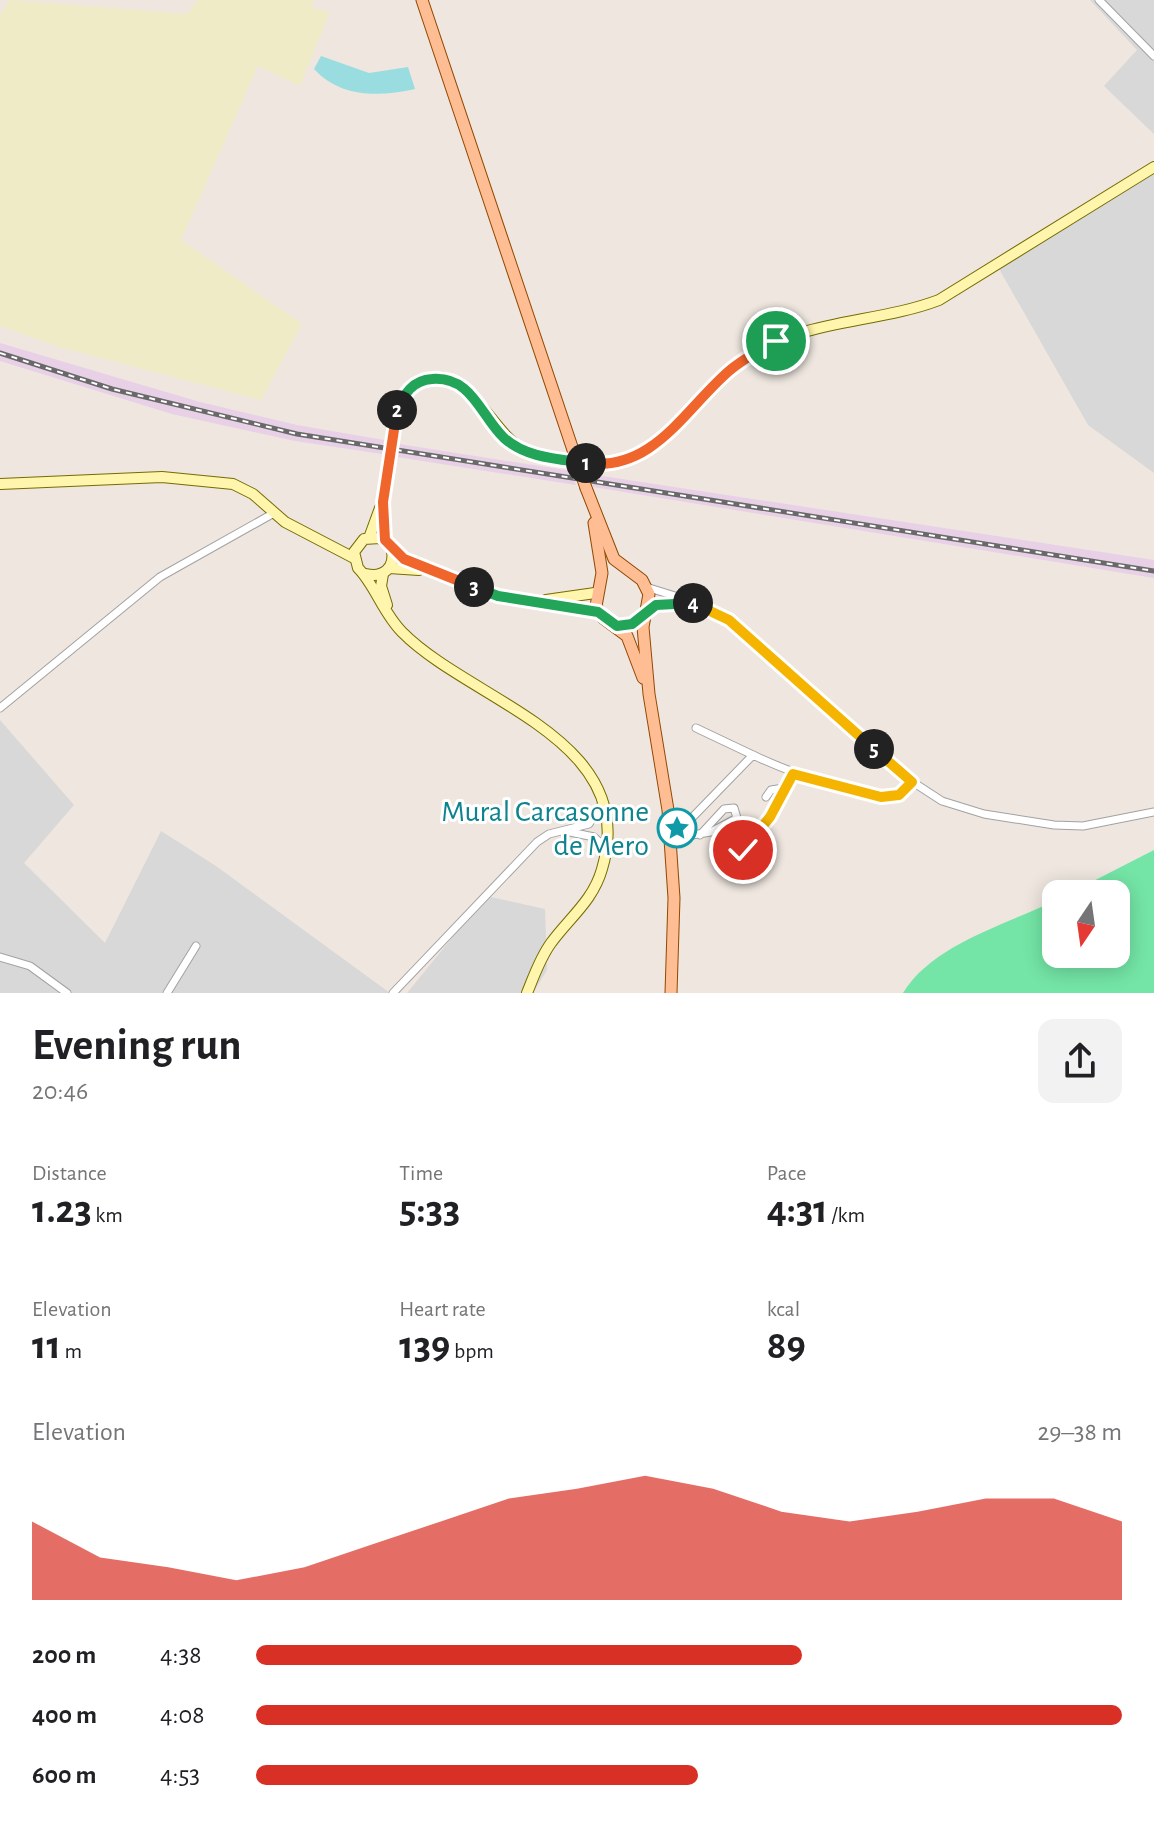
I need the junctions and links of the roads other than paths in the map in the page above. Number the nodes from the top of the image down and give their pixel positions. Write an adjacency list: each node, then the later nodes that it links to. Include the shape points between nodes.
1 (422, 0): 6 (main road, bridge)
2 (1099, 0): 3 (street)
3 (1154, 56)
4 (1154, 167): 7 (street, bridge, via 939,300 908,312 776,341 728,372 658,443 616,464 525,451 504,438 458,383 428,379 410,388 397,410)
5 (0, 484): 8 (street, via 196,480 243,488)
6 (586, 488): 16 (main road, via 614,559); 19 (main road, via 602,573)
7 (383, 502): 10 (street); 11 (street)
8 (274, 513): 9 (street); 27 (street, via 160,577)
9 (316, 538): 10 (street); 13 (street)
10 (364, 540): 11 (street); 13 (street)
11 (385, 540): 12 (street)
12 (392, 551): 14 (street); 15 (street)
13 (354, 558): 17 (street)
14 (431, 570): 15 (street); 20 (street, via 498,596)
15 (386, 571): 17 (street); 24 (street, via 383,596)
16 (628, 572): 18 (main road); 19 (main road, via 612,574)
17 (366, 574): 24 (street)
18 (646, 587): 21 (street); 23 (main road)
19 (598, 588): 20 (street); 22 (main road)
20 (531, 602): 22 (street)
21 (701, 604): 23 (street, via 681,602); 31 (street, via 729,620)
22 (598, 612): 25 (main road)
23 (646, 612): 25 (main road, via 632,624); 26 (main road)
24 (390, 615): 34 (street, via 400,631 435,659 566,745 593,780)
25 (617, 626): 26 (main road, via 633,647)
26 (649, 694): 49 (main road, via 668,810 674,898)
27 (0, 708)
28 (696, 728): 29 (street)
29 (753, 755): 30 (street); 39 (street, via 683,827)
30 (793, 774): 31 (street, via 881,797 899,795); 32 (street)
31 (912, 782): 35 (street, via 961,809 1054,825 1083,826)
32 (784, 788): 33 (street, via 771,790); 42 (street, via 770,817)
33 (766, 797)
34 (602, 803): 36 (street); 37 (street)
35 (1154, 812)
36 (589, 824): 37 (street); 38 (street)
37 (607, 829): 40 (street); 41 (street)
38 (560, 831): 40 (street); 47 (street, via 537,842)
39 (700, 835): 39 (street, via 733,822 736,811 724,809)
40 (594, 837): 41 (street)
41 (606, 848): 48 (street, via 598,884 551,943)
42 (743, 850)
43 (196, 946): 46 (street)
44 (0, 957): 45 (street, via 30,966)
45 (67, 993)
46 (167, 993)
47 (393, 993)
48 (527, 993)
49 (671, 993)

